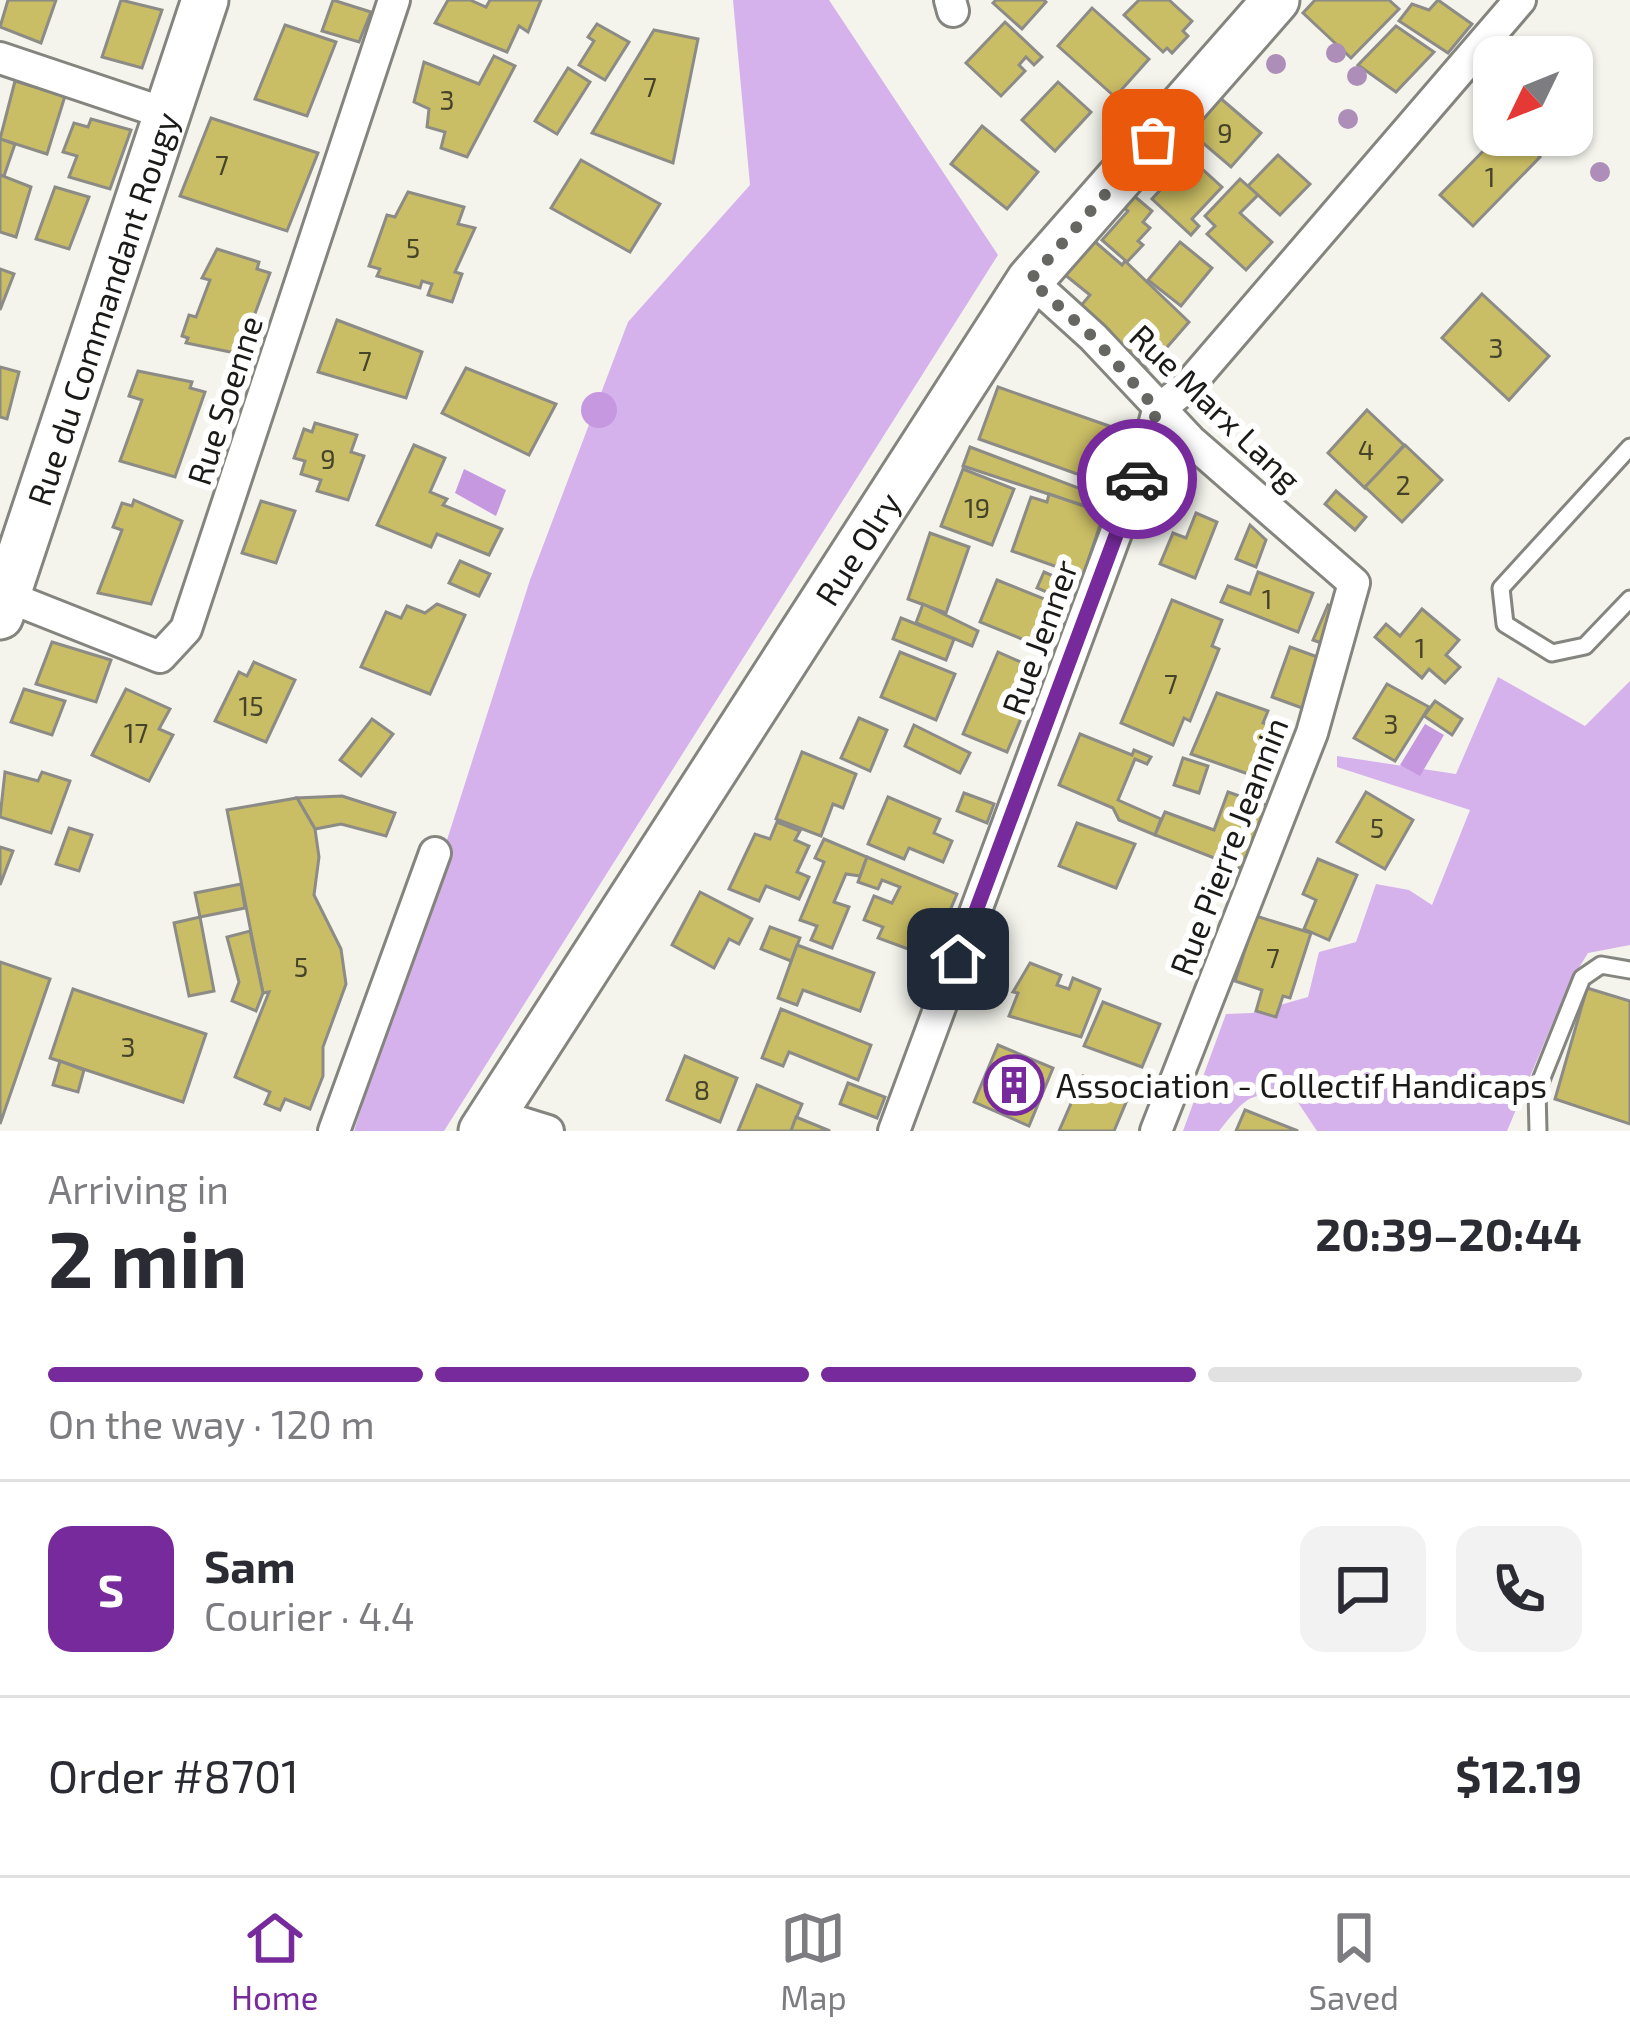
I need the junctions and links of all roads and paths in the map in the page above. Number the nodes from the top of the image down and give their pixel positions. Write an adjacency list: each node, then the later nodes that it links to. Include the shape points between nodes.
1 (205, 0): 6 (street, Rue du Commandant Rougy)
2 (394, 0): 12 (street, Rue Soenne, via 186,629 160,657)
3 (1276, 0): 7 (street, Rue Olry)
4 (1520, 0): 8 (street, via 1188,386)
5 (0, 58): 6 (street)
6 (167, 114): 12 (street, Rue du Commandant Rougy)
7 (1030, 280): 8 (street, Rue Marx Lang); 15 (street, Rue Olry)
8 (1157, 410): 10 (street, Rue Marx Lang); 18 (street, Rue Jenner)
9 (1630, 447): 11 (lane, via 1501,588 1505,624 1552,653 1586,646)
10 (1354, 583): 19 (street, Rue Pierre Jeannin, via 1312,734)
11 (1630, 599)
12 (3, 606)
13 (435, 853): 16 (street)
14 (1630, 970): 20 (lane, via 1601,965 1582,978 1537,1090)
15 (488, 1123): 17 (street)
16 (334, 1131)
17 (548, 1131)
18 (894, 1131)
19 (1156, 1131)
20 (1538, 1131)

